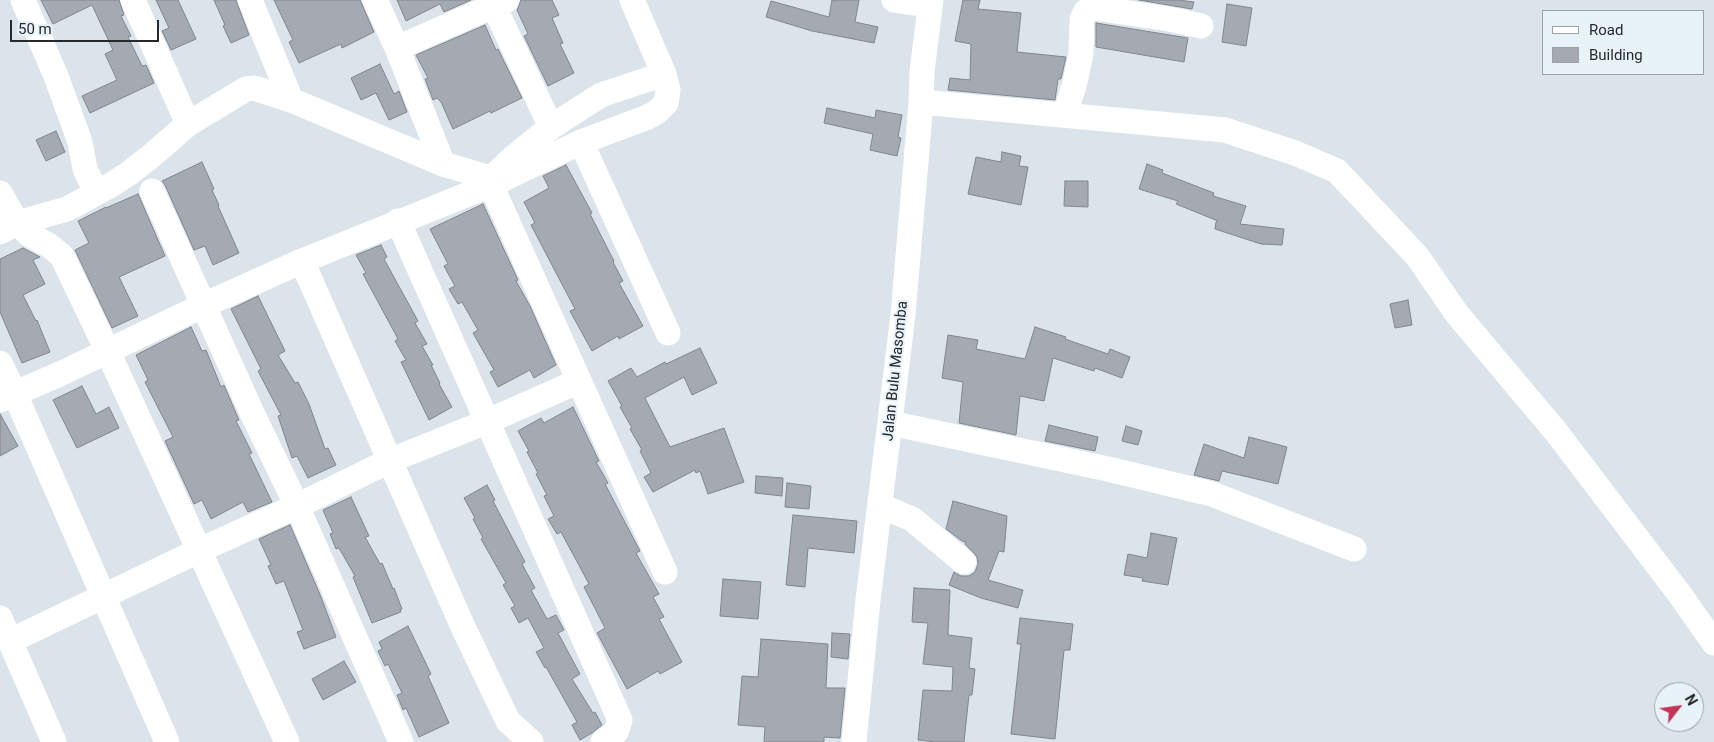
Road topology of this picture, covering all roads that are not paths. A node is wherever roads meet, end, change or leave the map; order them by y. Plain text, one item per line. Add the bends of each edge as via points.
1 (23, 0) edge
2 (133, 0) edge
3 (250, 0) edge
4 (375, 0) edge
5 (632, 0) edge
6 (894, 0) edge
7 (497, 2) edge
8 (931, 3) edge
9 (1201, 26) dead end
10 (396, 48) junction
11 (664, 74) junction
12 (292, 100) junction
13 (921, 102) junction
14 (1067, 115) junction
15 (188, 124) junction
16 (550, 127) junction
17 (580, 142) junction
18 (443, 164) junction
19 (491, 186) junction
20 (152, 191) dead end
21 (96, 192) junction
22 (0, 193) edge
23 (398, 221) junction
24 (8, 227) edge
25 (302, 261) junction
26 (204, 305) junction
27 (668, 333) dead end
28 (108, 352) junction
29 (0, 363) edge
30 (579, 381) junction
31 (8, 397) edge
32 (486, 422) junction
33 (890, 423) junction
34 (389, 461) junction
35 (297, 506) junction
36 (881, 506) junction
37 (1354, 549) dead end
38 (198, 551) junction
39 (964, 562) dead end
40 (665, 572) dead end
41 (103, 596) junction
42 (0, 618) edge
43 (10, 641) junction
44 (1714, 643) edge
45 (54, 742) edge
46 (168, 742) edge
47 (287, 742) edge
48 (401, 742) edge
49 (531, 742) edge
50 (603, 742) edge
51 (854, 742) edge

1 - 21 street via 56,76 80,142 85,169
2 - 15 street
3 - 12 street
4 - 10 street
5 - 11 street
6 - 8 street
7 - 10 street
7 - 16 street
8 - 13 street, Jalan Bulu Masomba
9 - 14 street via 1095,8 1086,11 1082,19 1081,53
10 - 18 street
11 - 16 street via 601,95
11 - 17 street via 668,90 666,103 658,111
12 - 15 street via 254,88 246,89
12 - 18 street
13 - 14 street
13 - 33 street, Jalan Bulu Masomba via 903,315
14 - 44 street via 1225,130 1296,153 1337,171 1417,256 1457,314 1557,434
15 - 21 street via 128,174
16 - 18 street via 496,174 487,177
17 - 19 street
17 - 27 street
19 - 23 street
19 - 30 street
20 - 26 street
21 - 24 street via 67,209
22 - 24 street
23 - 25 street
23 - 32 street
24 - 28 street via 50,246 62,256
25 - 26 street
25 - 34 street
26 - 28 street
26 - 35 street
28 - 31 street
28 - 38 street
29 - 31 street
30 - 32 street
30 - 40 street
31 - 41 street
32 - 34 street
32 - 50 street via 620,720 616,732
33 - 36 street, Jalan Bulu Masomba
33 - 37 street via 1108,468 1212,494
34 - 35 street
34 - 49 street via 508,721
35 - 38 street
35 - 48 street
36 - 39 street via 912,518
36 - 51 street, Jalan Bulu Masomba
38 - 41 street
38 - 47 street
41 - 43 street
41 - 46 street
42 - 43 street
43 - 45 street

